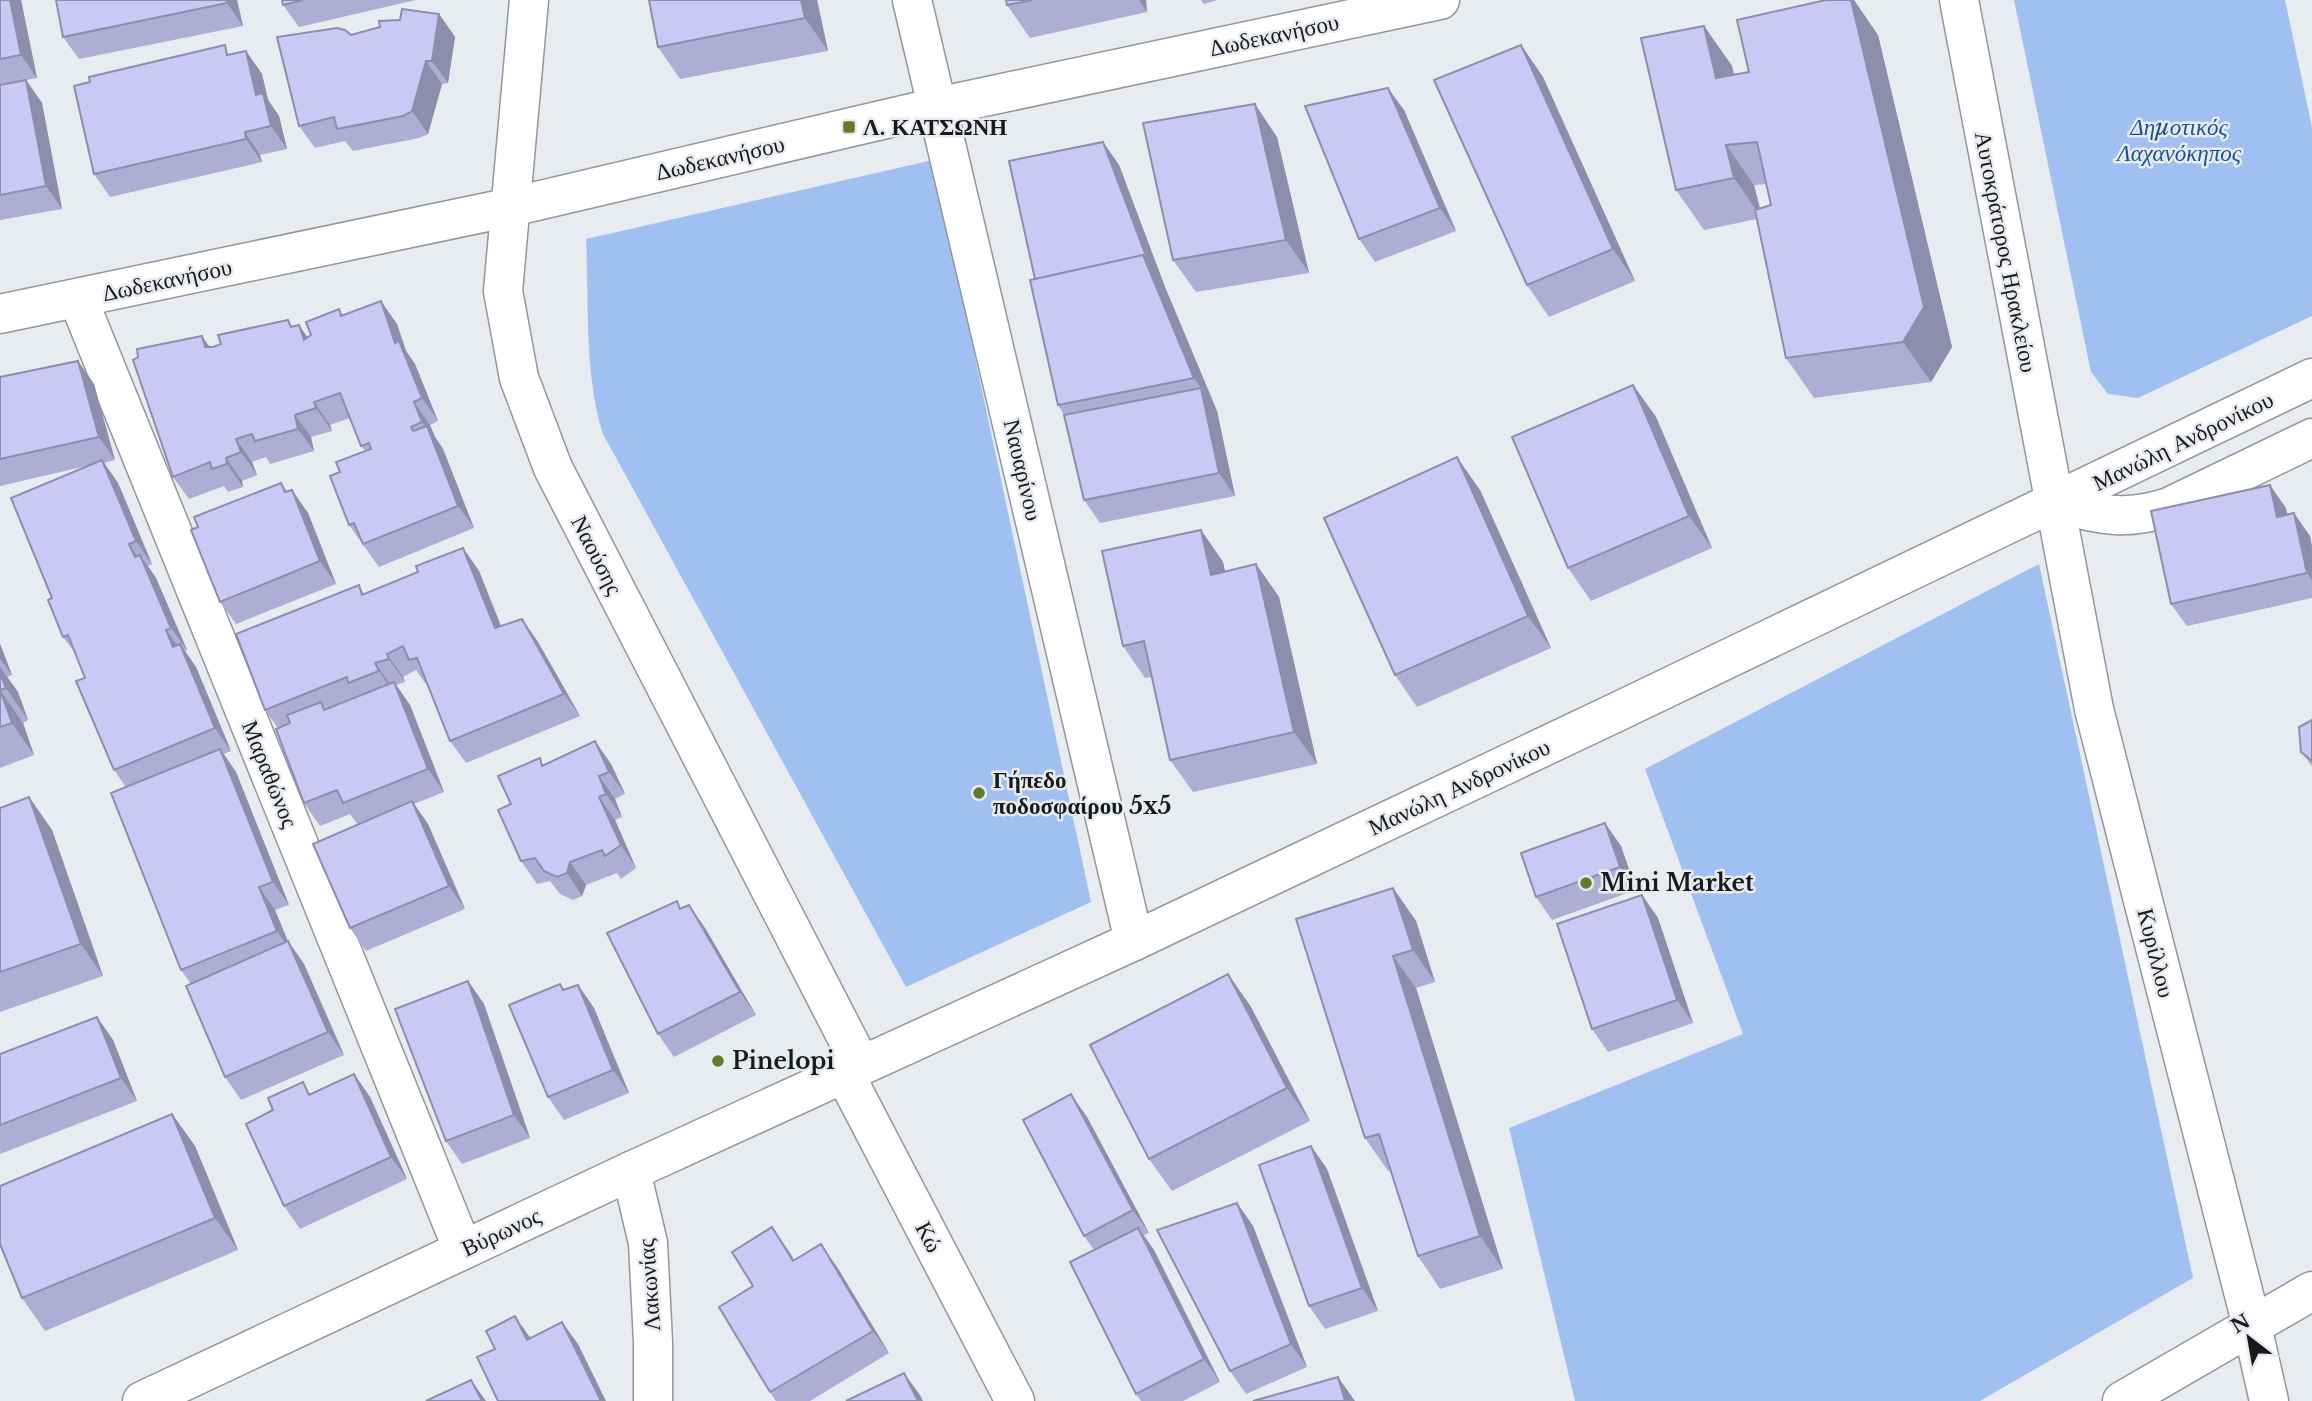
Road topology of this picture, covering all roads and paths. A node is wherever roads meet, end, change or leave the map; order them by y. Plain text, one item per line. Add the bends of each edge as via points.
1 (529, 0) edge
2 (912, 0) edge
3 (1440, 0) edge
4 (1959, 0) edge
5 (937, 107) junction
6 (511, 207) junction
7 (78, 299) junction
8 (0, 314) edge
9 (2312, 378) edge
10 (2312, 438) edge
11 (2054, 503) junction
12 (1134, 941) junction
13 (852, 1069) junction
14 (631, 1171) junction
15 (463, 1250) junction
16 (2312, 1291) edge
17 (2252, 1326) junction
18 (142, 1401) edge
19 (653, 1401) edge
20 (1014, 1401) edge
21 (2122, 1401) edge
22 (2269, 1401) edge

1 - 6 street, Ναούσης
2 - 5 street, Ναυαρίνου
3 - 5 street, Δωδεκανήσου
4 - 11 street, Αυτοκράτορος Ηρακλείου
5 - 6 street, Δωδεκανήσου
5 - 12 street, Ναυαρίνου
6 - 7 street, Δωδεκανήσου
6 - 13 street, Ναούσης via 503,291 519,378 553,468
7 - 8 street, Δωδεκανήσου
7 - 15 street, Μαραθώνος
9 - 11 street, Μανώλη Ανδρονίκου
10 - 11 street, Μανώλη Ανδρονίκου via 2148,514 2107,516
11 - 12 street, Μανώλη Ανδρονίκου
11 - 17 street, Κυρίλλου via 2094,709
12 - 13 street, Μανώλη Ανδρονίκου
13 - 14 street, Βύρωνος
13 - 20 street, Κώ
14 - 15 street, Βύρωνος
14 - 19 street, Λακωνίας via 648,1243
15 - 18 street, Βύρωνος
16 - 17 street
17 - 21 street
17 - 22 street, Κυρίλλου

